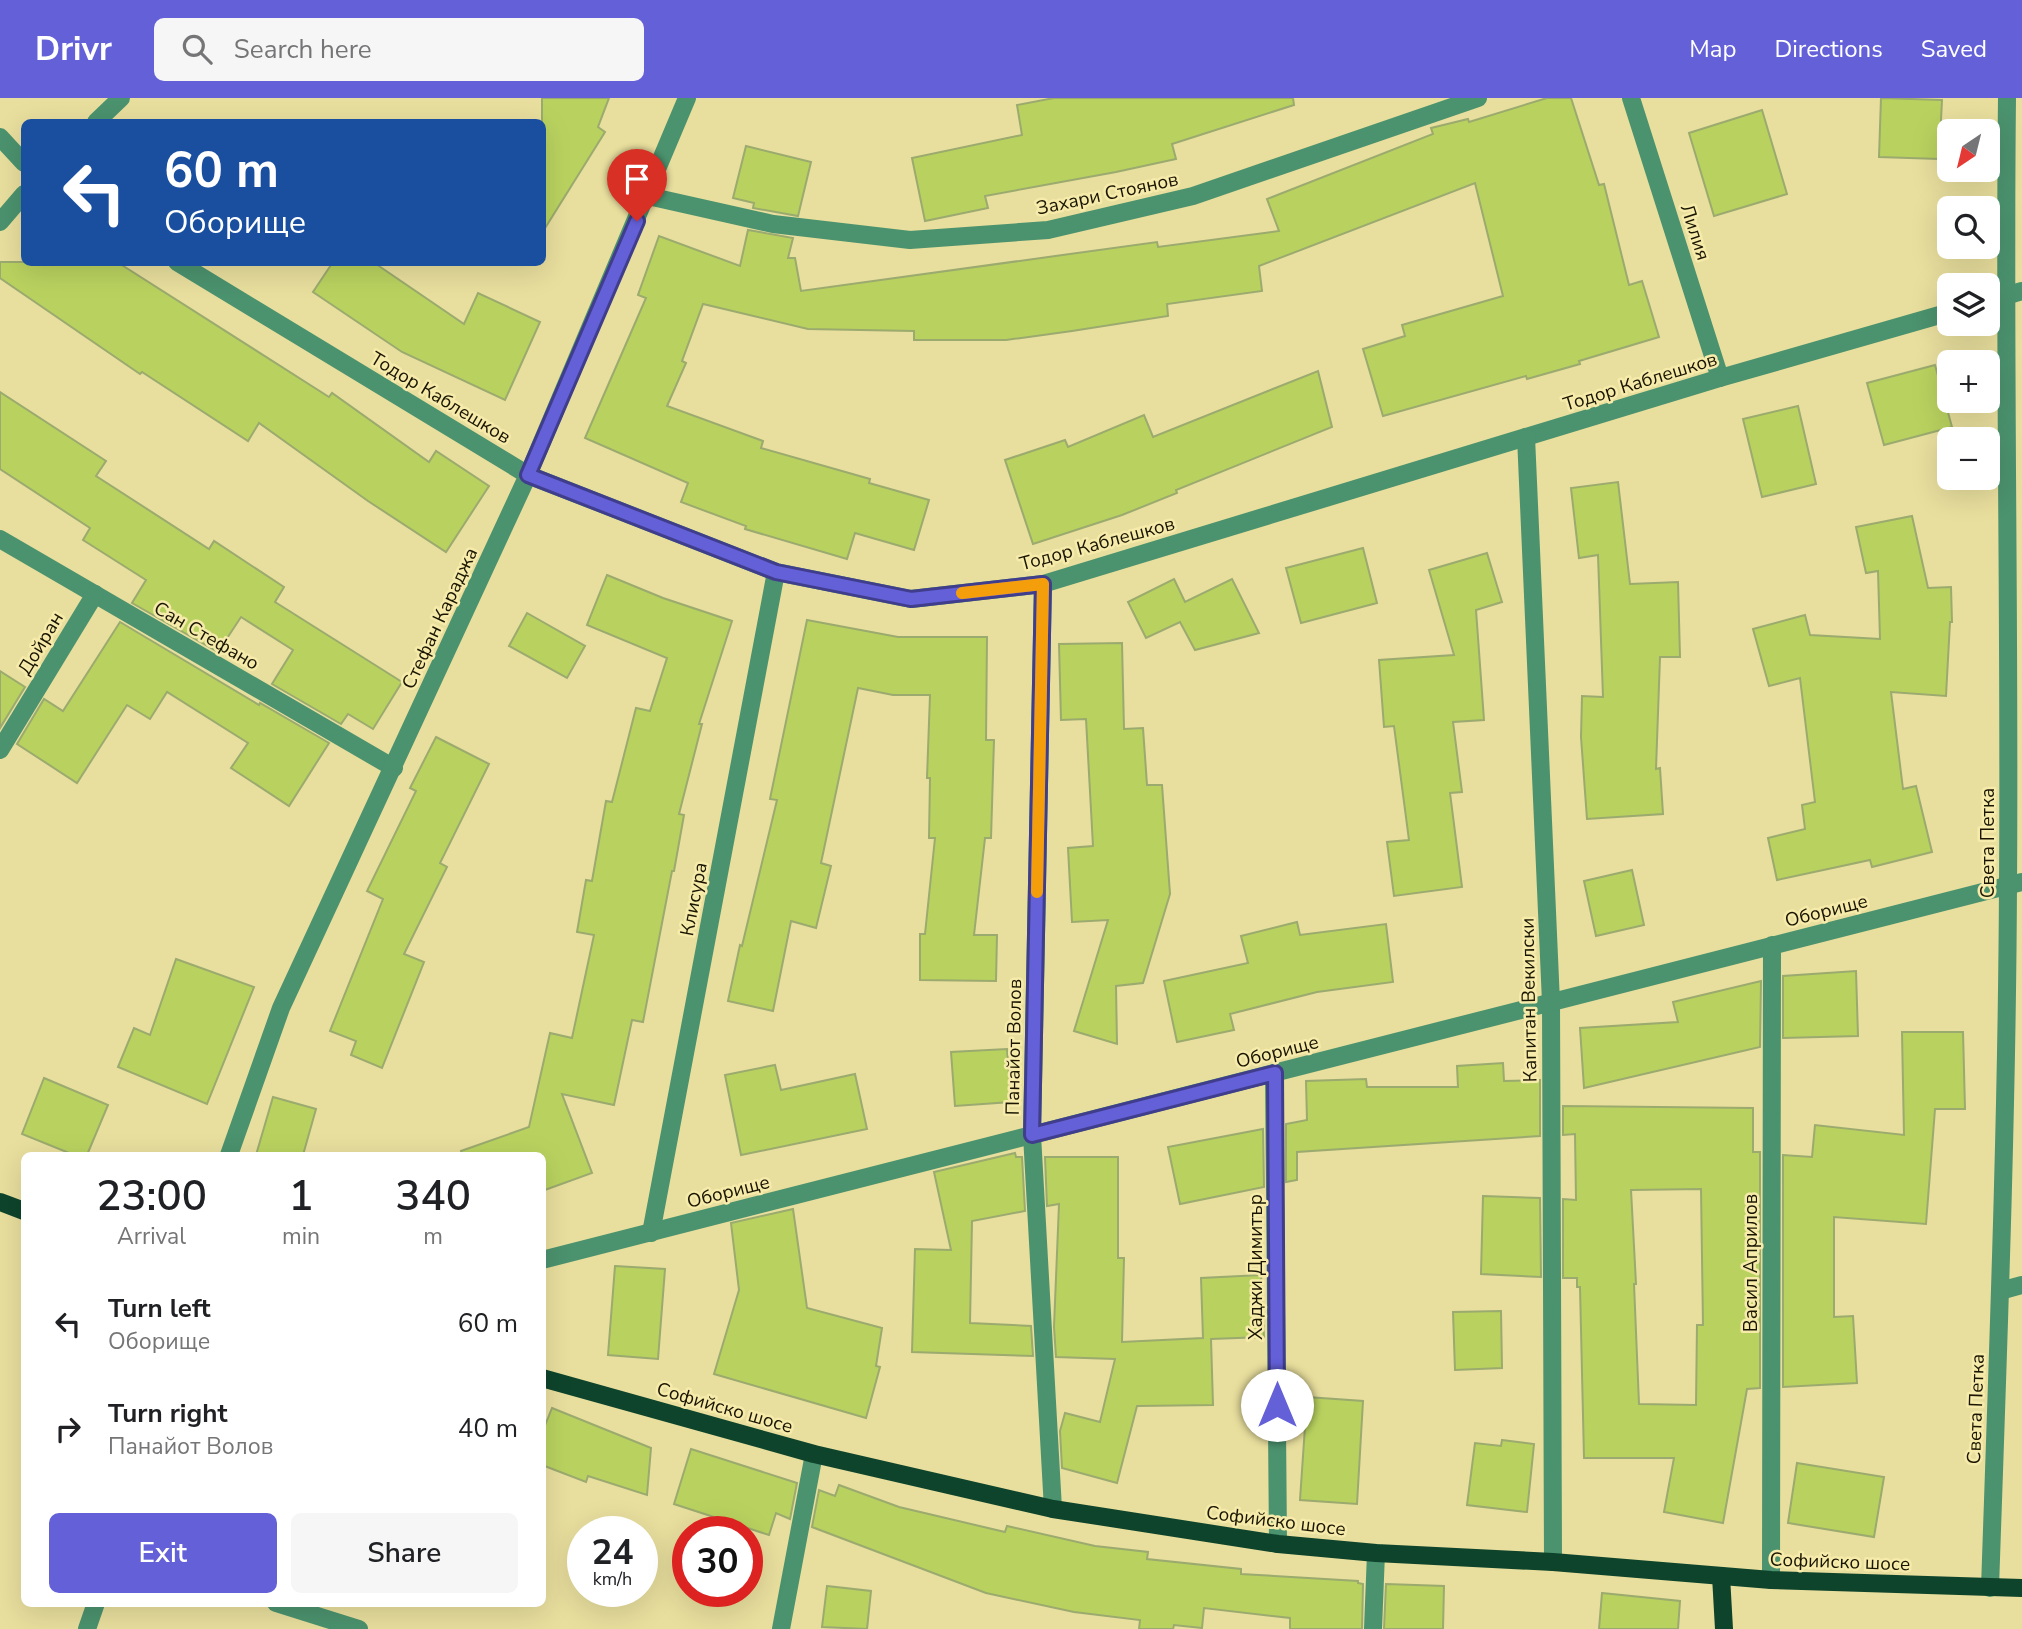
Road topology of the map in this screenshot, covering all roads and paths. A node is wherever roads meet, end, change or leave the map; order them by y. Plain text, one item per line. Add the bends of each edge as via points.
1 (121, 98) edge
2 (687, 98) edge
3 (1478, 98) edge
4 (1631, 98) edge
5 (2007, 98) edge
6 (99, 119) edge
7 (0, 137) edge
8 (21, 160) edge
9 (648, 196) junction
10 (21, 198) edge
11 (0, 222) edge
12 (184, 266) edge
13 (2005, 296) edge
14 (1937, 316) edge
15 (1720, 378) junction
16 (1525, 437) junction
17 (528, 475) junction
18 (0, 539) edge
19 (776, 572) junction
20 (1043, 584) junction
21 (95, 594) junction
22 (0, 750) edge
23 (394, 768) junction
24 (2015, 883) edge
25 (1772, 945) junction
26 (1551, 1002) junction
27 (1275, 1073) junction
28 (1032, 1135) junction
29 (230, 1152) edge
30 (0, 1202) edge
31 (21, 1210) edge
32 (651, 1233) junction
33 (546, 1260) edge
34 (2022, 1285) edge
35 (2000, 1291) junction
36 (546, 1379) edge
37 (814, 1454) junction
38 (1053, 1509) junction
39 (1278, 1544) junction
40 (1376, 1553) junction
41 (1553, 1562) junction
42 (1721, 1576) junction
43 (1771, 1580) junction
44 (1990, 1588) junction
45 (2022, 1588) edge
46 (95, 1607) edge
47 (289, 1607) edge
48 (87, 1629) edge
49 (359, 1629) edge
50 (781, 1629) edge
51 (1373, 1629) edge
52 (1724, 1629) edge

1 - 6 street
2 - 9 street, Стефан Караджа
3 - 9 street, Захари Стоянов via 1193,196 1048,230 910,240 773,224
4 - 15 street, Лилия
5 - 13 street, Света Петка
7 - 8 street
9 - 17 street, Стефан Караджа
10 - 11 street
12 - 17 street, Тодор Каблешков
13 - 24 street, Света Петка
14 - 15 street, Тодор Каблешков
15 - 16 street, Тодор Каблешков
16 - 20 street, Тодор Каблешков
16 - 26 street, Капитан Векилски
17 - 19 street, Тодор Каблешков
17 - 23 street, Стефан Караджа
18 - 21 street, Сан Стефано
19 - 20 street, Тодор Каблешков via 911,599
19 - 32 street, Клисура
20 - 28 street, Панайот Волов
21 - 22 street, Дойран
21 - 23 street, Сан Стефано
23 - 29 street, Стефан Караджа via 281,1008
24 - 25 street, Оборище
24 - 35 street, Света Петка
25 - 26 street, Оборище
25 - 43 street, Васил Априлов
26 - 27 street, Оборище
26 - 41 street, Капитан Векилски
27 - 28 street, Оборище
27 - 39 street, Хаджи Димитър
28 - 32 street, Оборище
28 - 38 street, Панайот Волов
30 - 31 main road
32 - 33 street, Оборище
34 - 35 street
35 - 44 street, Света Петка
36 - 37 main road, Софийско шосе
37 - 38 main road, Софийско шосе
37 - 50 street
38 - 39 main road, Софийско шосе
39 - 40 main road, Софийско шосе
40 - 41 main road, Софийско шосе
40 - 51 street
41 - 42 main road, Софийско шосе
42 - 43 main road, Софийско шосе
42 - 52 main road
43 - 44 main road, Софийско шосе
44 - 45 main road, Софийско шосе
46 - 48 street
47 - 49 street

